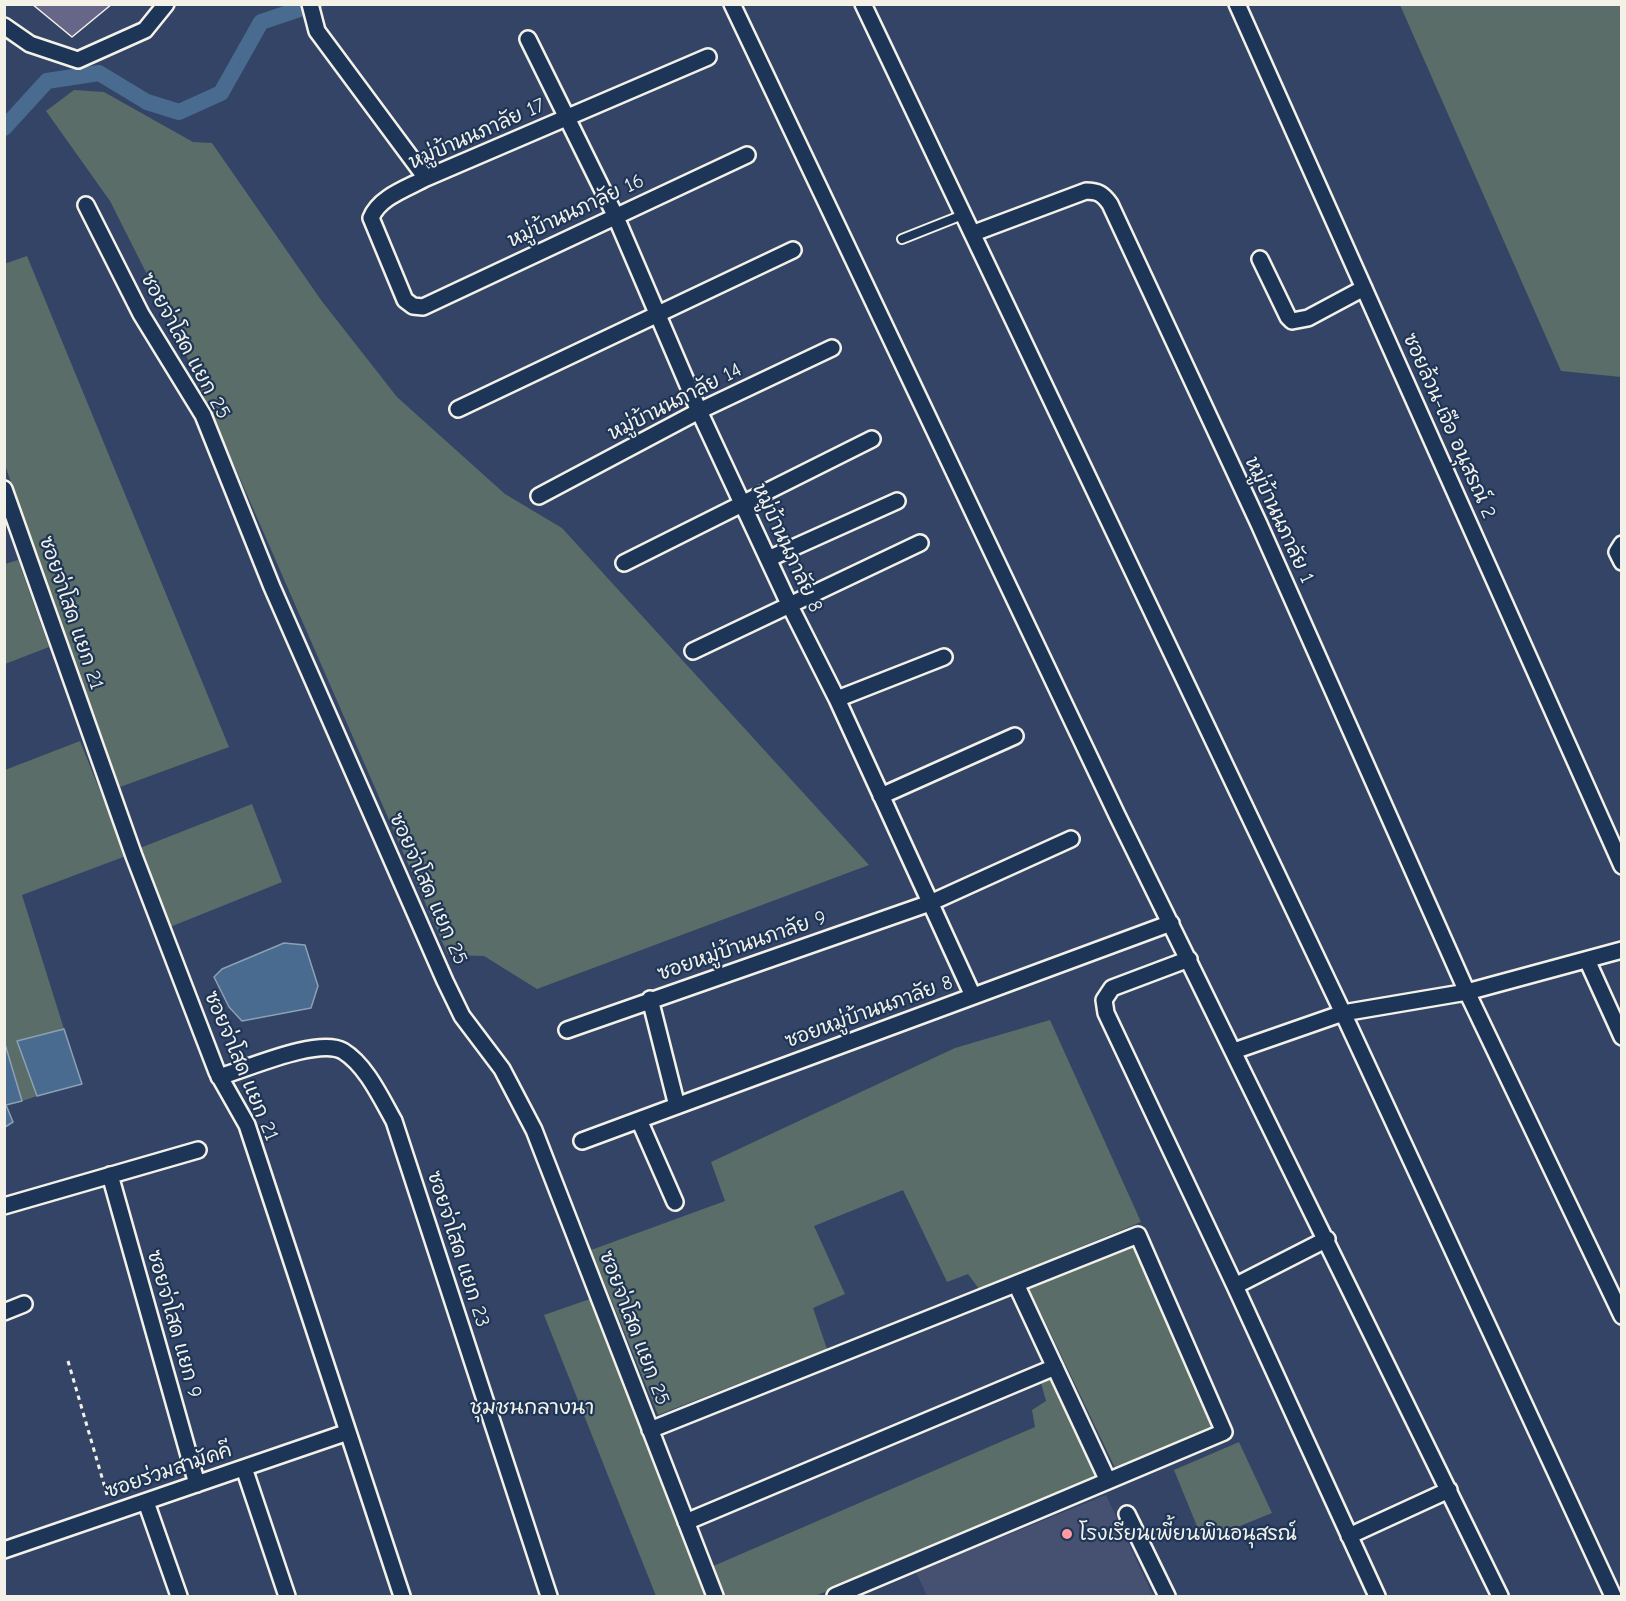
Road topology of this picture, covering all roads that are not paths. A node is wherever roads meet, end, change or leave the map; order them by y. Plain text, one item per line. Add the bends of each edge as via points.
1 (166, 4) edge
2 (310, 4) edge
3 (732, 4) edge
4 (863, 4) edge
5 (1237, 4) edge
6 (4, 26) edge
7 (528, 39) dead end
8 (708, 57) dead end
9 (568, 117) junction
10 (747, 155) dead end
11 (426, 178) junction
12 (86, 205) dead end
13 (965, 214) junction
14 (615, 215) junction
15 (974, 233) junction
16 (902, 238) dead end
17 (793, 250) dead end
18 (1260, 259) dead end
19 (1364, 288) junction
20 (423, 307) joint
21 (657, 312) junction
22 (832, 348) dead end
23 (458, 409) dead end
24 (699, 411) junction
25 (872, 439) dead end
26 (4, 489) edge
27 (539, 496) dead end
28 (897, 501) dead end
29 (743, 504) junction
30 (920, 543) dead end
31 (1622, 544) edge
32 (768, 559) junction
33 (1622, 562) edge
34 (624, 564) dead end
35 (790, 606) junction
36 (693, 651) dead end
37 (944, 657) dead end
38 (837, 699) junction
39 (1015, 736) dead end
40 (881, 796) junction
41 (1071, 839) dead end
42 (1622, 866) edge
43 (930, 903) junction
44 (1171, 923) junction
45 (1622, 950) edge
46 (1189, 958) junction
47 (1587, 960) junction
48 (1467, 992) junction
49 (973, 996) junction
50 (650, 999) junction
51 (1343, 1013) junction
52 (567, 1030) dead end
53 (1622, 1036) edge
54 (1234, 1051) junction
55 (219, 1077) junction
56 (677, 1106) junction
57 (639, 1120) junction
58 (582, 1141) dead end
59 (198, 1150) dead end
60 (110, 1175) junction
61 (675, 1202) dead end
62 (4, 1206) edge
63 (1327, 1239) junction
64 (1016, 1284) junction
65 (1235, 1286) junction
66 (24, 1304) dead end
67 (4, 1312) edge
68 (1622, 1316) edge
69 (1055, 1367) junction
70 (650, 1430) junction
71 (348, 1432) junction
72 (244, 1468) junction
73 (1107, 1481) junction
74 (197, 1484) junction
75 (1449, 1490) junction
76 (146, 1502) junction
77 (1127, 1514) dead end
78 (686, 1522) junction
79 (1349, 1536) junction
80 (4, 1550) edge
81 (179, 1596) edge
82 (287, 1596) edge
83 (402, 1596) edge
84 (549, 1596) edge
85 (715, 1596) edge
86 (835, 1596) edge
87 (1167, 1596) edge
88 (1377, 1596) edge
89 (1500, 1596) edge
90 (1613, 1596) edge

1 - 6 street via 146,30 78,60 30,44
2 - 11 street via 317,31
3 - 44 street
4 - 13 street
5 - 19 street, ซอยล้วน-เจือ อนุสรณ์ 2
7 - 9 street, หมู่บ้านนภาลัย 8
8 - 9 street, หมู่บ้านนภาลัย 17
9 - 11 street, หมู่บ้านนภาลัย 17
9 - 14 street, หมู่บ้านนภาลัย 8
10 - 14 street, หมู่บ้านนภาลัย 16
11 - 20 street, หมู่บ้านนภาลัย 17 via 384,201 371,218 405,300
12 - 70 street, ซอยจ่าโสด แยก 25 via 141,314 203,415 272,586 445,981 462,1016 502,1069 534,1130
13 - 15 street
13 - 16 lane
14 - 20 street, หมู่บ้านนภาลัย 16
14 - 21 street, หมู่บ้านนภาลัย 8
15 - 48 street, หมู่บ้านนภาลัย 1 via 1086,192 1096,191 1110,204 1259,524
15 - 51 street
17 - 21 street
18 - 19 street via 1292,321 1308,318
19 - 42 street, ซอยล้วน-เจือ อนุสรณ์ 2
21 - 23 street
21 - 24 street, หมู่บ้านนภาลัย 8
22 - 24 street, หมู่บ้านนภาลัย 14
24 - 27 street, หมู่บ้านนภาลัย 14
24 - 29 street, หมู่บ้านนภาลัย 8
25 - 29 street
26 - 55 street, ซอยจ่าโสด แยก 21 via 134,856
28 - 32 street
29 - 32 street, หมู่บ้านนภาลัย 8
29 - 34 street
30 - 35 street
31 - 33 street via 1617,552
32 - 35 street, หมู่บ้านนภาลัย 8
35 - 36 street
35 - 38 street, หมู่บ้านนภาลัย 8
37 - 38 street
38 - 40 street, หมู่บ้านนภาลัย 8
39 - 40 street
40 - 43 street, หมู่บ้านนภาลัย 8
41 - 43 street, ซอยหมู่บ้านนภาลัย 9
43 - 49 street, หมู่บ้านนภาลัย 8
43 - 50 street, ซอยหมู่บ้านนภาลัย 9
44 - 46 street
44 - 49 street, ซอยหมู่บ้านนภาลัย 8
45 - 47 street
46 - 54 street
46 - 65 street via 1112,988 1104,1000 1106,1013
47 - 48 street
47 - 53 street
48 - 51 street
48 - 68 street, หมู่บ้านนภาลัย 1
49 - 56 street, ซอยหมู่บ้านนภาลัย 8
50 - 52 street, ซอยหมู่บ้านนภาลัย 9
50 - 56 street
51 - 54 street
51 - 90 street
54 - 63 street
55 - 71 street, ซอยจ่าโสด แยก 21 via 247,1125
55 - 84 street, ซอยจ่าโสด แยก 23 via 318,1046 347,1054 376,1089 394,1121
56 - 57 street, ซอยหมู่บ้านนภาลัย 8
57 - 58 street, ซอยหมู่บ้านนภาลัย 8
57 - 61 street
59 - 60 street
60 - 62 street
60 - 74 street, ซอยจ่าโสด แยก 9
63 - 65 street
63 - 75 street
64 - 69 street
64 - 70 street
64 - 73 street via 1138,1235 1224,1432
65 - 79 street
66 - 67 street
69 - 73 street
69 - 78 street
70 - 78 street, ซอยจ่าโสด แยก 25
71 - 72 street, ซอยร่วมสามัคคี
71 - 83 street, ซอยจ่าโสด แยก 21
72 - 74 street, ซอยร่วมสามัคคี
72 - 82 street
73 - 86 street
74 - 76 street, ซอยร่วมสามัคคี
75 - 79 street
75 - 89 street
76 - 80 street, ซอยร่วมสามัคคี
76 - 81 street
77 - 87 street
78 - 85 street, ซอยจ่าโสด แยก 25
79 - 88 street

